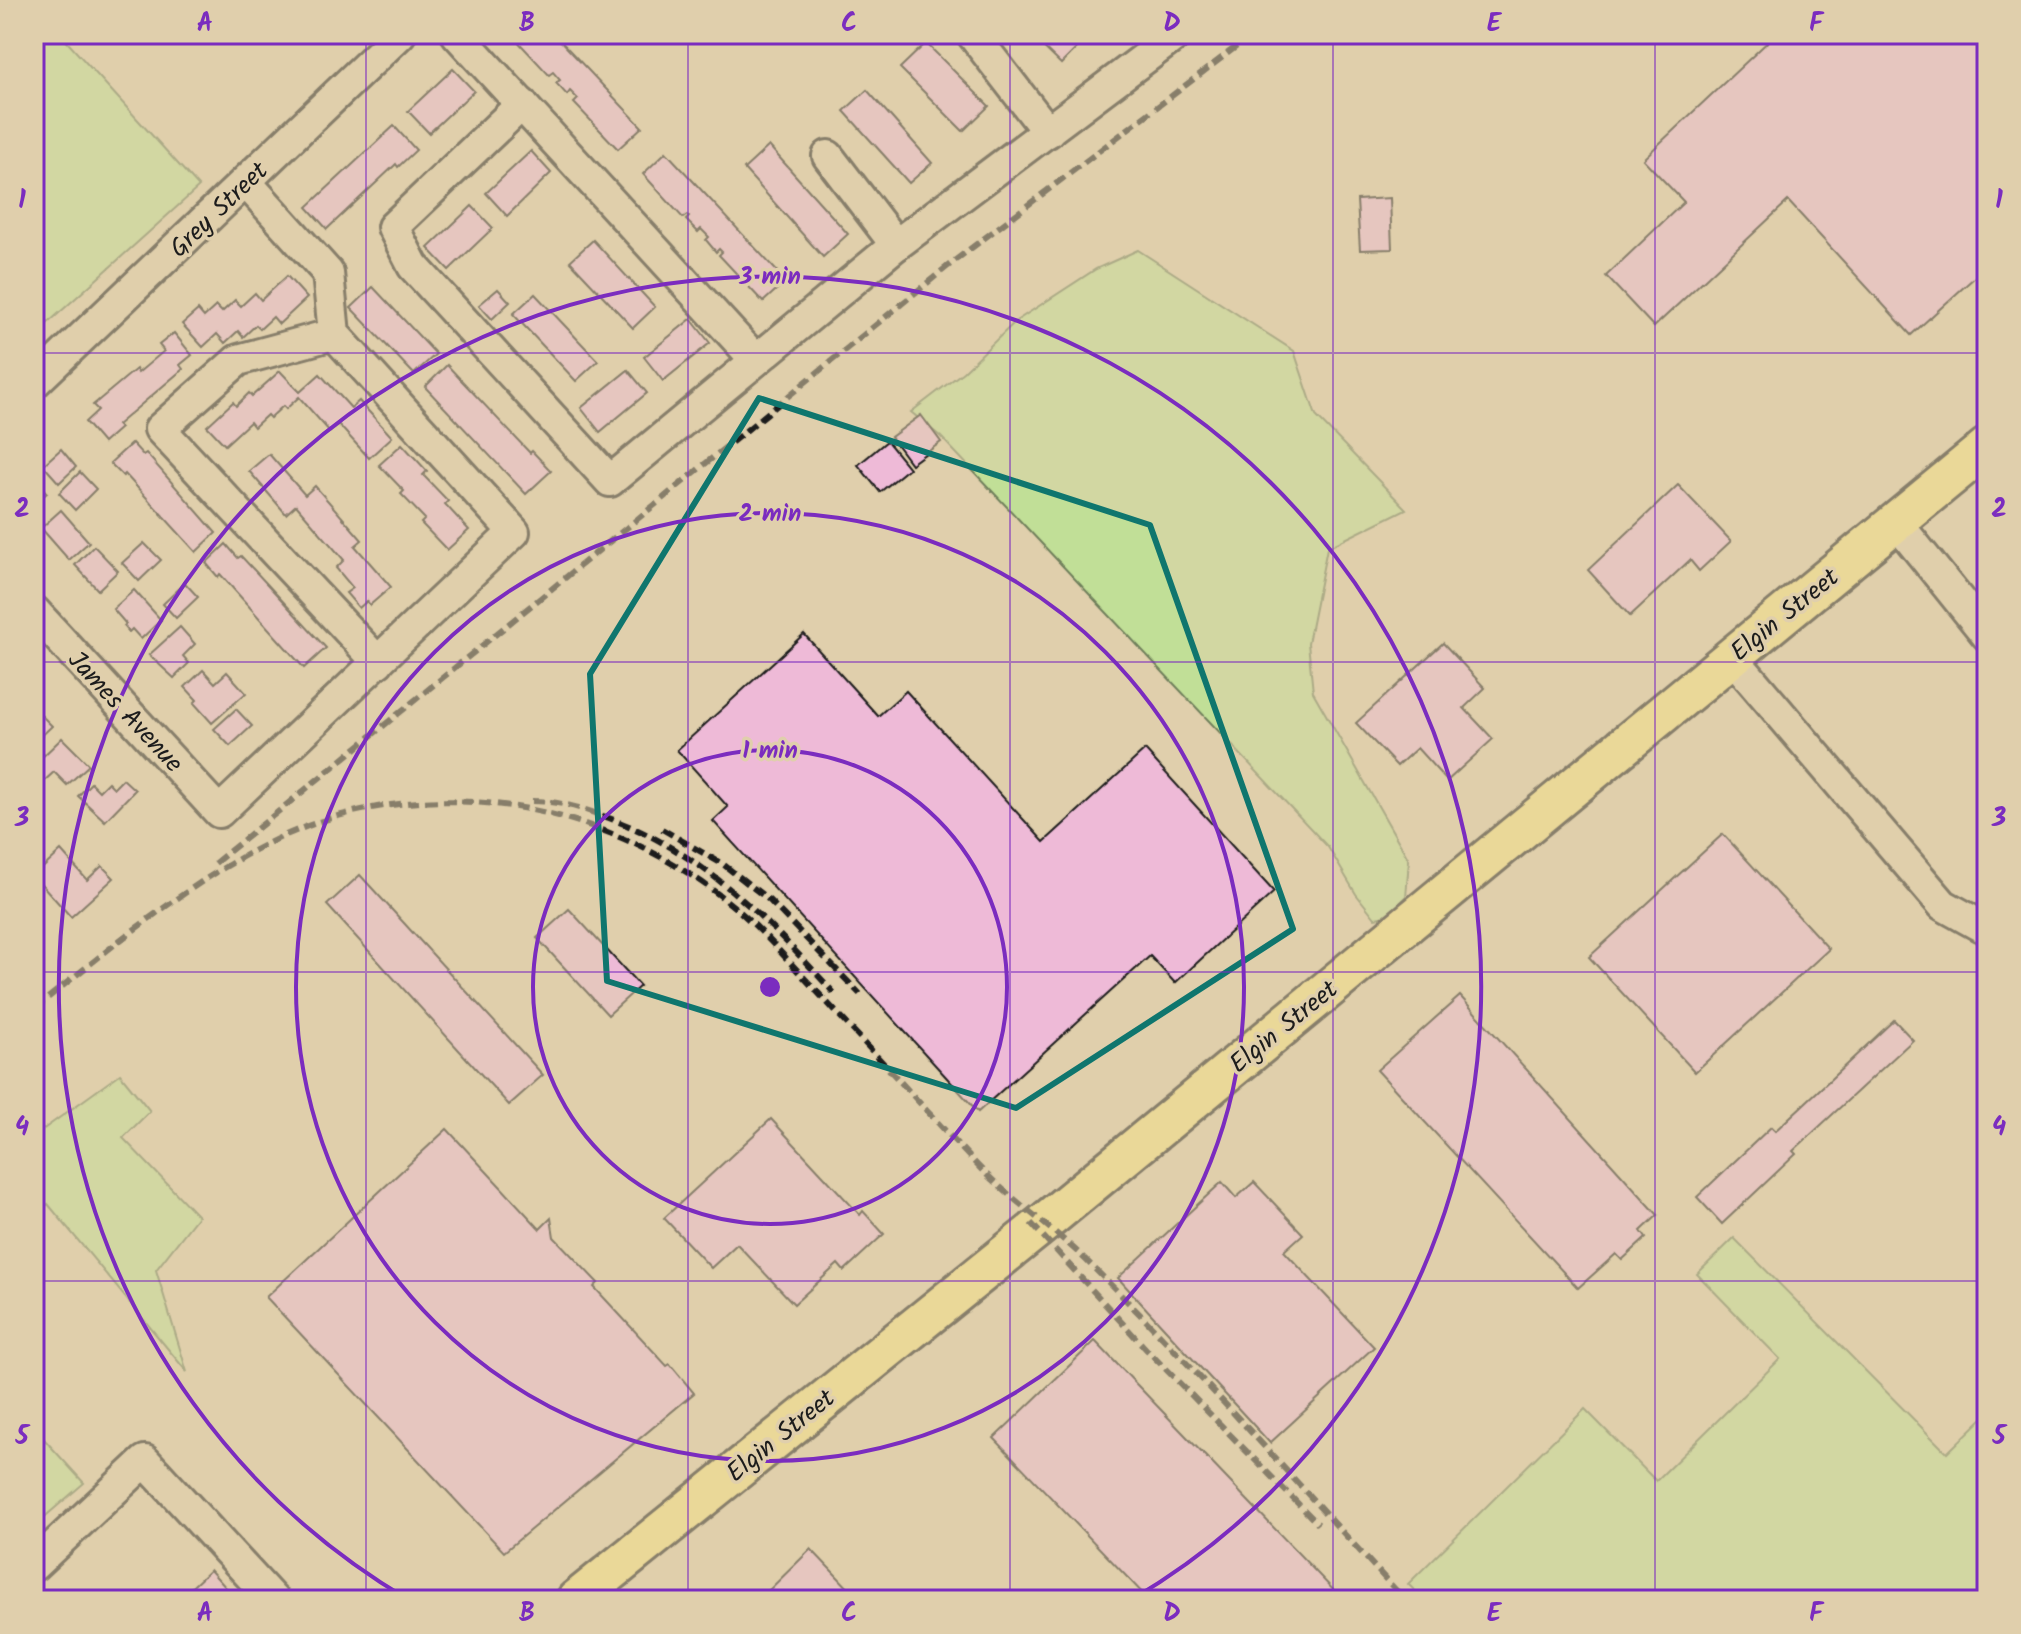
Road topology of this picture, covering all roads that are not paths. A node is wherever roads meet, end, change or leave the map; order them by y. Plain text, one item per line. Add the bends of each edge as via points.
1 (400, 34) edge
2 (457, 34) edge
3 (1177, 34) edge
4 (973, 35) edge
5 (522, 104) junction
6 (1048, 132) junction
7 (828, 156) dead end
8 (246, 182) junction
9 (896, 245) junction
10 (334, 334) junction
11 (756, 360) junction
12 (34, 383) edge
13 (1987, 447) edge
14 (1896, 522) junction
15 (34, 611) edge
16 (1987, 635) edge
17 (1732, 657) junction
18 (378, 662) junction
19 (1987, 926) edge
20 (34, 1565) edge
21 (273, 1600) edge
22 (576, 1600) edge

1 - 8 street, Grey Street
2 - 5 street
3 - 6 street
4 - 6 street
5 - 11 street
5 - 11 street via 393,227 413,266 433,289 610,481
6 - 9 street
7 - 9 street
8 - 10 street via 328,273
8 - 12 street, Grey Street
9 - 11 street
10 - 18 street via 514,532
10 - 18 street via 238,360 160,429
13 - 14 main road, Elgin Street
14 - 16 street
14 - 17 main road, Elgin Street
15 - 18 street, James Avenue via 219,812
17 - 19 street via 1943,905
17 - 22 main road, Elgin Street
20 - 21 street via 145,1461

